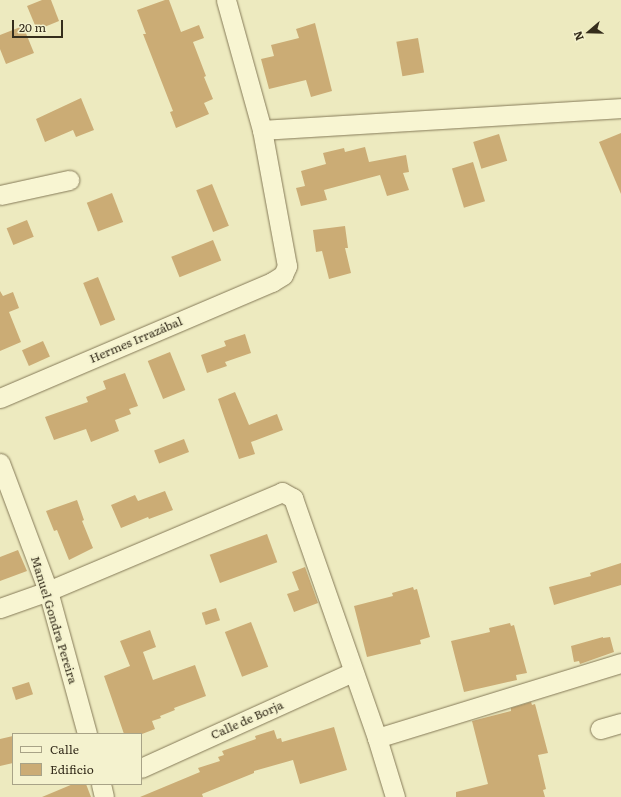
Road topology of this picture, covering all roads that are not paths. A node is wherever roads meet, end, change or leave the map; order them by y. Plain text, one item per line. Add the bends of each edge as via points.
1 (226, 0) edge
2 (621, 108) edge
3 (262, 130) junction
4 (68, 180) dead end
5 (0, 195) edge
6 (0, 398) edge
7 (0, 463) edge
8 (48, 591) junction
9 (0, 608) edge
10 (621, 663) edge
11 (353, 672) junction
12 (621, 723) edge
13 (600, 729) dead end
14 (87, 733) edge
15 (377, 738) junction
16 (142, 768) edge
17 (395, 797) edge

1 - 3 street
2 - 3 street
3 - 6 street, Hermes Irrazábal via 286,266 283,275 272,282
4 - 5 street
7 - 8 street, Manuel Gondra Pereira
8 - 9 street
8 - 11 street via 282,492 293,498
8 - 14 street, Manuel Gondra Pereira
10 - 15 street
11 - 15 street
11 - 16 street, Calle de Borja
12 - 13 street
15 - 17 street

